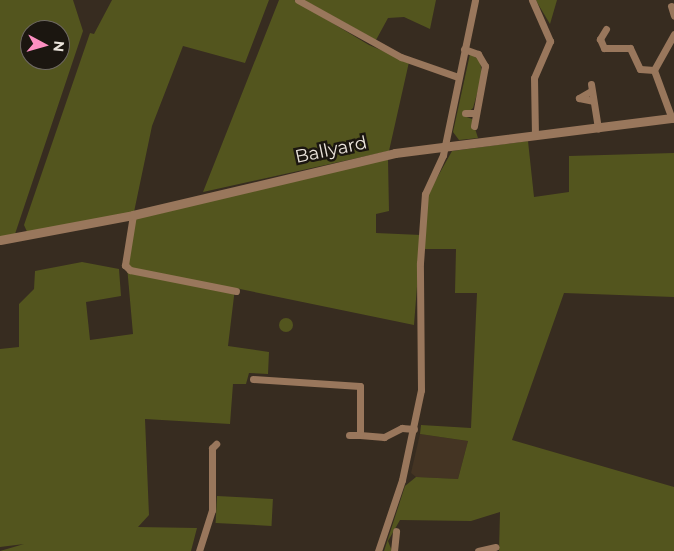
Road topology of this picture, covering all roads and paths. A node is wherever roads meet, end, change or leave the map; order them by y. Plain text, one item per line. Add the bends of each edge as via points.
1 (298, 0) edge
2 (475, 0) edge
3 (532, 0) edge
4 (672, 7) edge
5 (674, 16) edge
6 (606, 29) dead end
7 (674, 34) edge
8 (464, 49) junction
9 (654, 70) junction
10 (458, 77) junction
11 (593, 101) junction
12 (465, 113) dead end
13 (474, 114) junction
14 (673, 118) edge
15 (474, 126) dead end
16 (598, 128) junction
17 (535, 134) junction
18 (445, 145) junction
19 (132, 215) junction
20 (0, 240) edge
21 (236, 291) dead end
22 (253, 379) dead end
23 (414, 429) junction
24 (349, 435) dead end
25 (360, 436) junction
26 (216, 444) dead end
27 (396, 531) dead end
28 (492, 549) edge
29 (200, 551) edge
30 (378, 551) edge
31 (394, 551) edge
32 (478, 551) edge

1 - 10 street via 401,57
2 - 8 street
3 - 17 street via 550,42 534,78
4 - 5 street
6 - 9 street via 600,39 604,48 630,48 640,69
7 - 9 street
8 - 10 street
8 - 13 street via 478,54 485,66
9 - 14 street
10 - 18 street
11 - 11 street via 579,98 591,87
11 - 16 street
12 - 13 street
13 - 15 street
14 - 16 street, Ballyard
16 - 17 street, Ballyard
17 - 18 street, Ballyard
18 - 19 street, Ballyard via 263,182
18 - 23 street via 425,194 423,368
19 - 20 street, Ballyard
19 - 21 street via 125,266 130,270
22 - 25 street via 360,386
23 - 25 street via 384,436
23 - 30 street
24 - 25 street
26 - 29 street via 212,448 212,510
27 - 31 street
28 - 32 street

